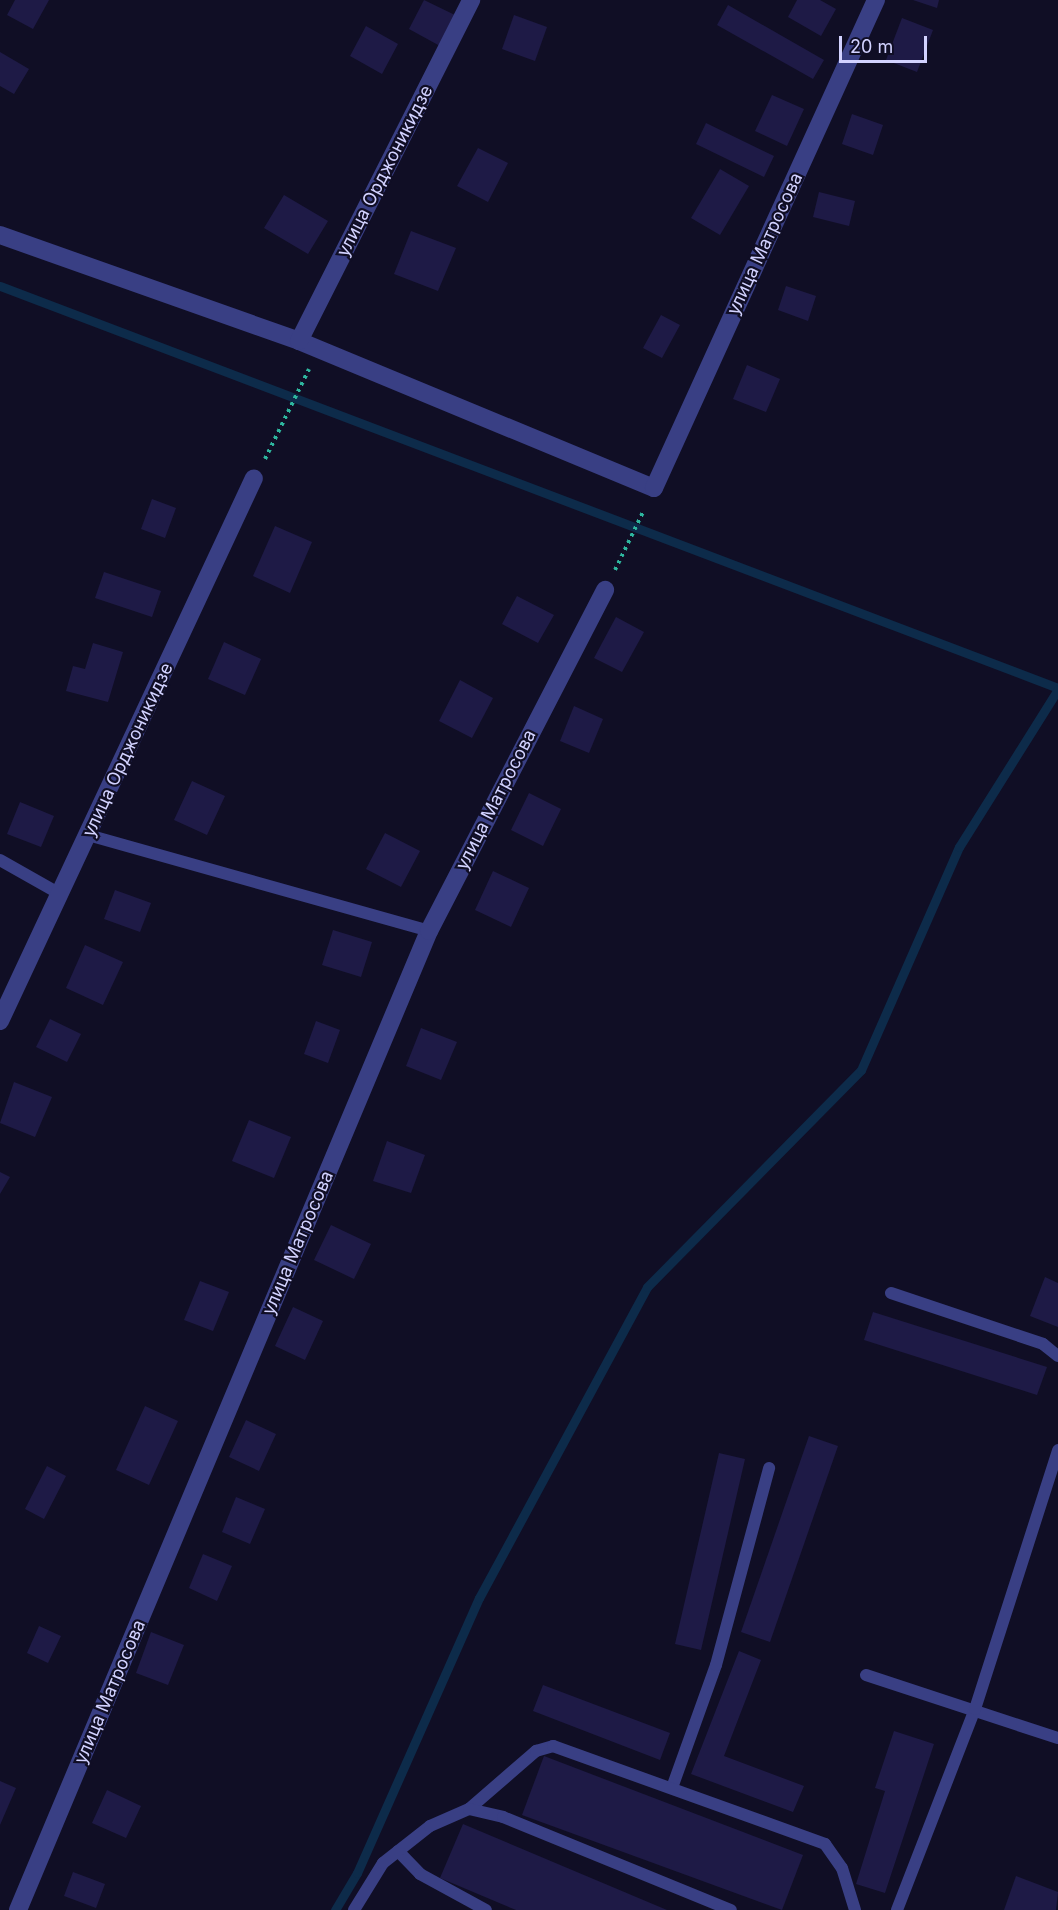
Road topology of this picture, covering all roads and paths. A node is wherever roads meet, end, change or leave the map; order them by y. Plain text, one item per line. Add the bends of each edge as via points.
1 (471, 0) edge
2 (876, 0) edge
3 (0, 236) edge
4 (298, 341) junction
5 (305, 377) dead end
6 (279, 438) dead end
7 (254, 478) dead end
8 (641, 516) dead end
9 (628, 546) dead end
10 (605, 590) dead end
11 (88, 835) junction
12 (0, 860) edge
13 (60, 894) junction
14 (429, 931) junction
15 (0, 1021) edge
16 (891, 1293) dead end
17 (1058, 1356) edge
18 (1058, 1450) edge
19 (769, 1467) dead end
20 (866, 1675) dead end
21 (975, 1709) junction
22 (1058, 1738) edge
23 (673, 1785) junction
24 (469, 1809) junction
25 (398, 1851) junction
26 (18, 1910) edge
27 (354, 1910) edge
28 (486, 1910) edge
29 (731, 1910) edge
30 (855, 1910) edge
31 (897, 1910) edge

1 - 4 street, улица Орджоникидзе
2 - 4 street, улица Матросова via 654,488
3 - 4 street
5 - 6 path
7 - 11 street, улица Орджоникидзе
8 - 9 path
10 - 14 street, улица Матросова
11 - 13 street, улица Орджоникидзе
11 - 14 lane
12 - 13 lane
13 - 15 street, улица Орджоникидзе
14 - 26 street, улица Матросова
16 - 17 lane via 1043,1344
18 - 21 lane
19 - 23 lane via 716,1665
20 - 21 lane
21 - 22 lane
21 - 31 lane
23 - 24 lane via 553,1746 536,1751
23 - 30 lane via 825,1844 842,1868
24 - 25 lane via 430,1826
24 - 29 lane via 503,1817
25 - 27 lane via 383,1863
25 - 28 lane via 420,1874

